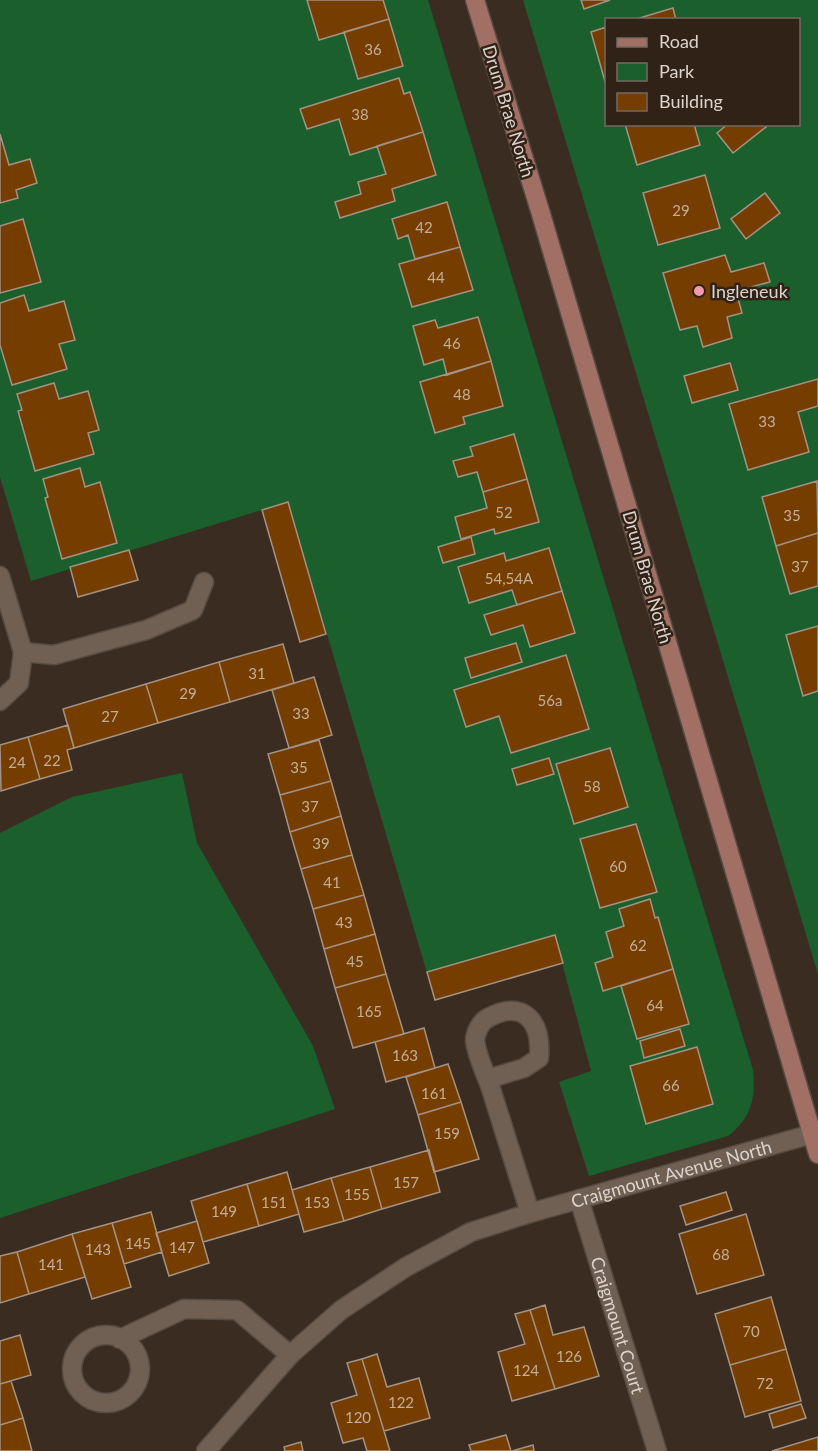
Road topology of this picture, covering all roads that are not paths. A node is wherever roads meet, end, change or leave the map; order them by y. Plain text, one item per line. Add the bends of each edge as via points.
1 (475, 0) edge
2 (0, 576) edge
3 (204, 582) dead end
4 (22, 651) junction
5 (0, 701) edge
6 (488, 1079) dead end
7 (812, 1134) junction
8 (818, 1154) edge
9 (579, 1199) junction
10 (530, 1213) junction
11 (120, 1339) dead end
12 (290, 1355) junction
13 (206, 1451) edge
14 (657, 1451) edge

1 - 7 main road, Drum Brae North
2 - 4 street
3 - 4 street via 194,610 146,630 54,655
4 - 5 street via 19,683
6 - 10 street
7 - 8 main road, Drum Brae North
7 - 9 street, Craigmount Avenue North
9 - 10 street, Craigmount Avenue North
9 - 14 street, Craigmount Court
10 - 12 street, Craigmount Avenue North via 471,1232 406,1267 341,1310
11 - 12 street via 184,1309 237,1310
12 - 13 street, Craigmount Avenue North

